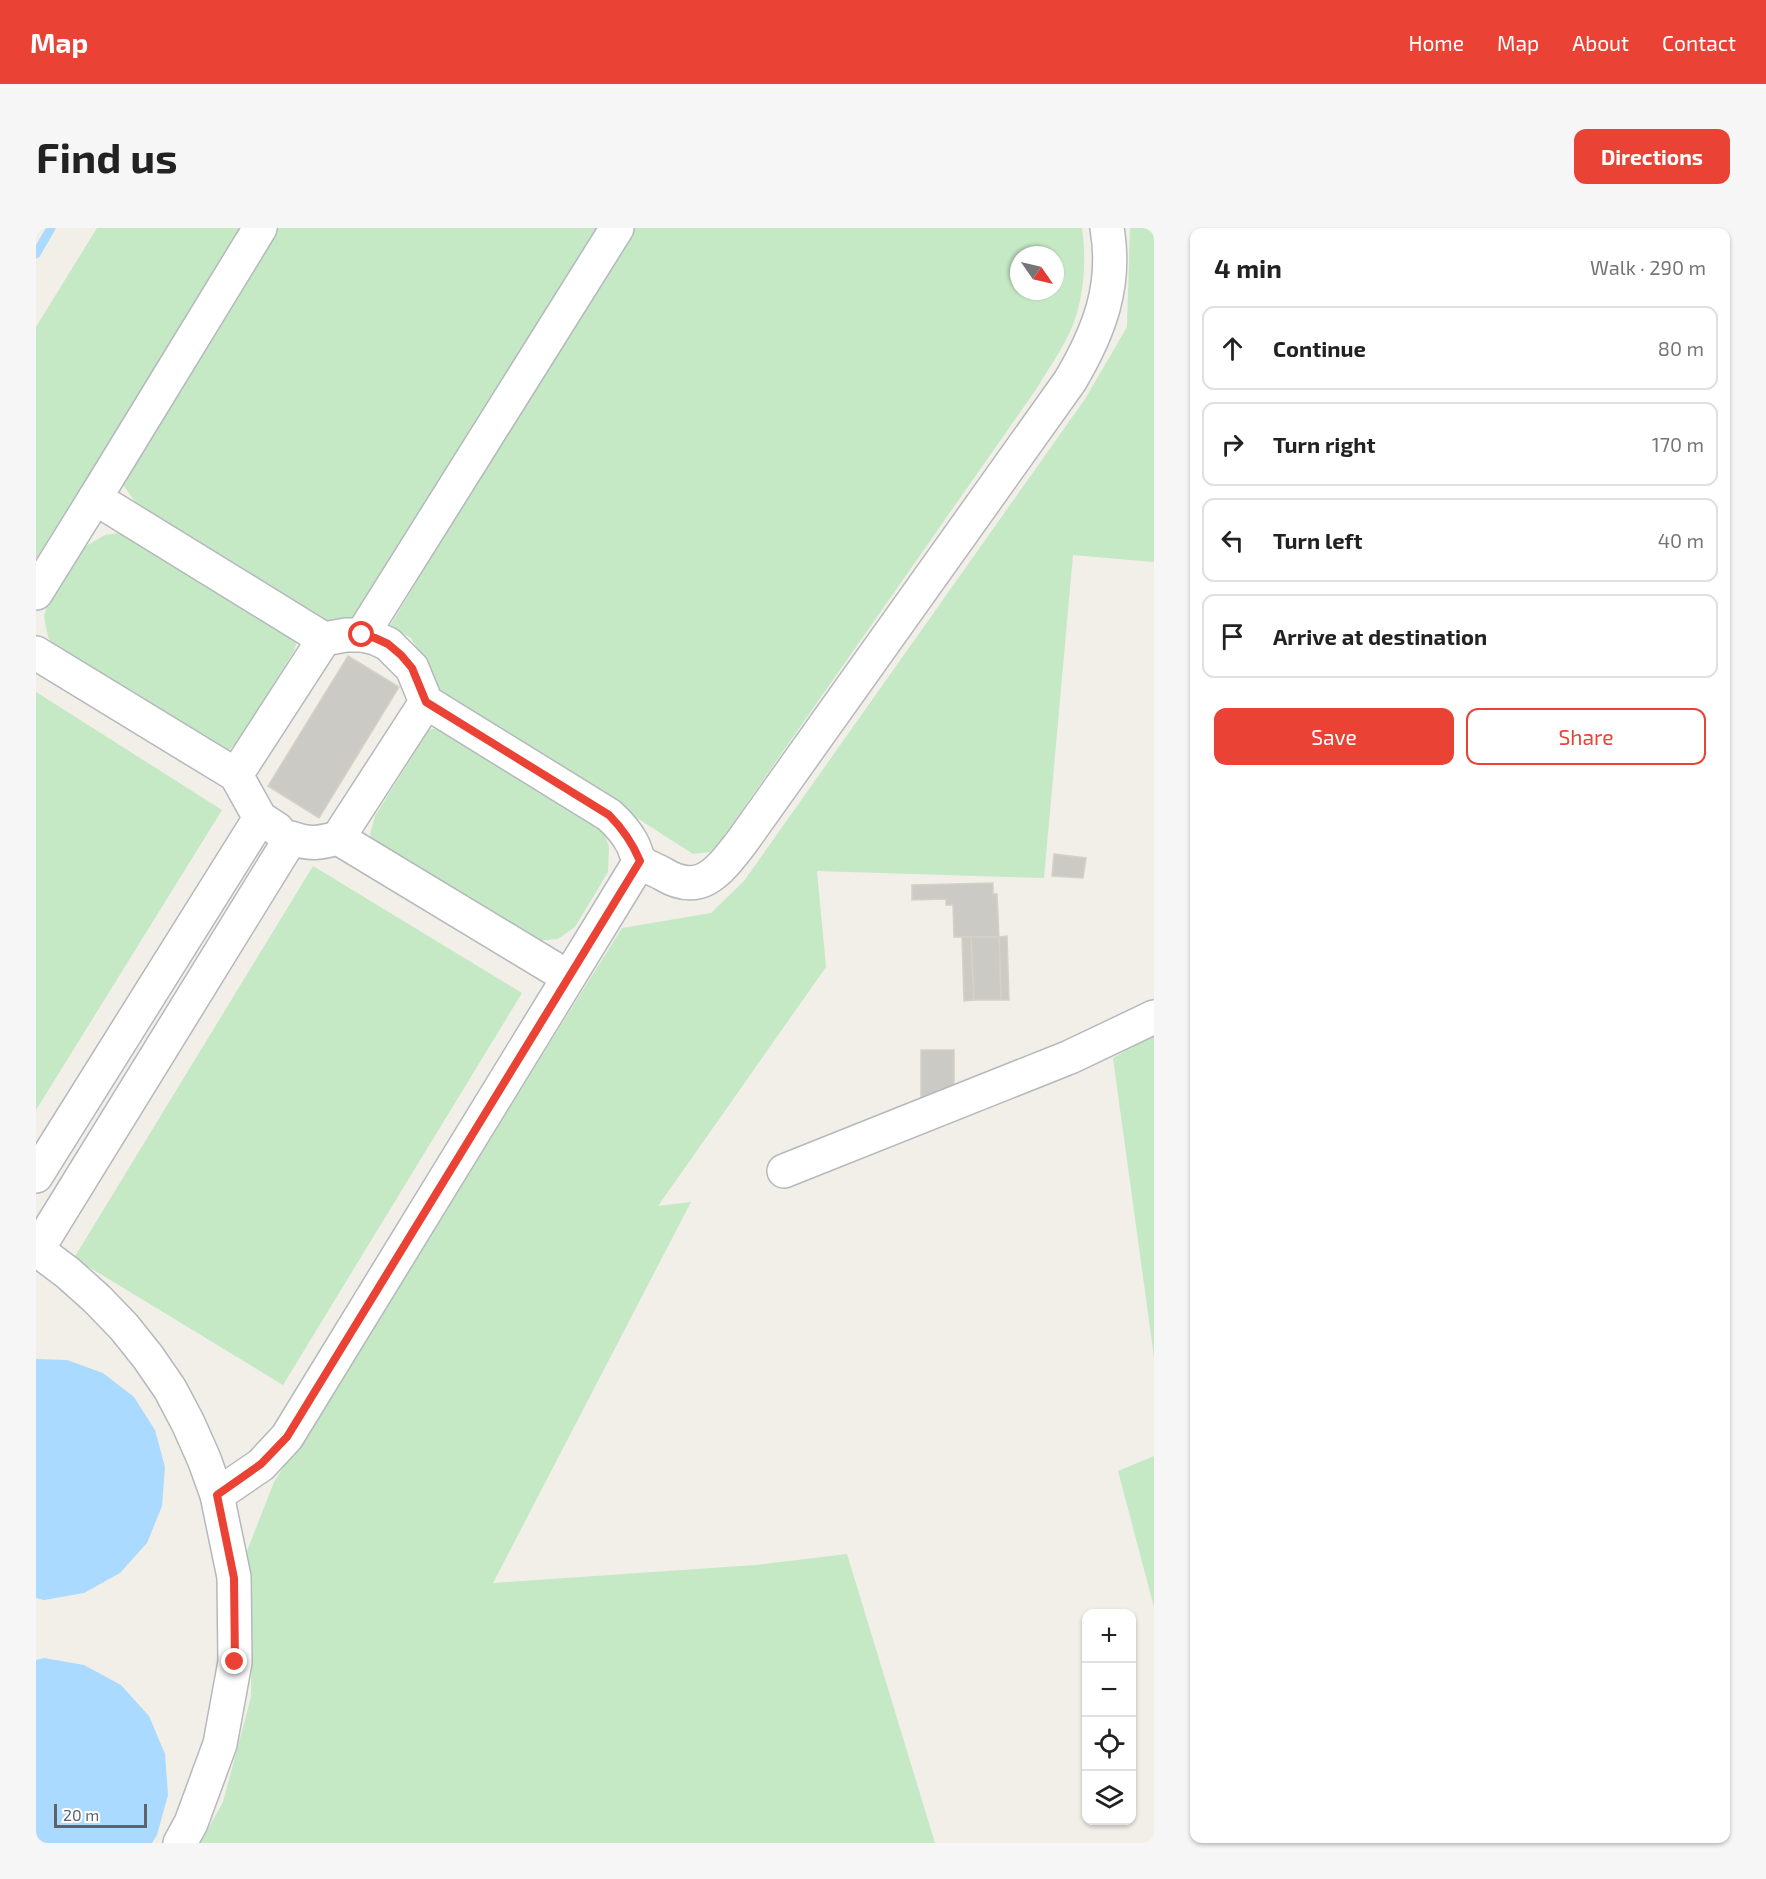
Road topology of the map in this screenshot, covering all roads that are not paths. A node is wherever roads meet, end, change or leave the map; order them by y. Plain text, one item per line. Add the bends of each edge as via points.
1 (260, 228) edge
2 (617, 228) edge
3 (1107, 228) edge
4 (95, 498) junction
5 (36, 593) edge
6 (362, 635) junction
7 (324, 639) junction
8 (36, 652) edge
9 (426, 702) junction
10 (236, 775) junction
11 (260, 818) junction
12 (291, 838) junction
13 (338, 838) junction
14 (640, 861) junction
15 (568, 977) junction
16 (1154, 1017) edge
17 (784, 1171) dead end
18 (36, 1176) edge
19 (36, 1250) edge
20 (217, 1495) junction
21 (180, 1843) edge

1 - 4 street
2 - 6 street
3 - 14 street via 1108,290 1104,311 1085,355 741,843 714,873 688,884 675,882
4 - 5 street
4 - 7 street
6 - 7 street
6 - 9 street via 388,644 401,655 412,668
7 - 10 street
8 - 10 street
9 - 13 street
9 - 14 street via 609,815 632,842
10 - 11 street
11 - 12 street
11 - 18 street
12 - 13 street via 316,844
12 - 19 street
13 - 15 street
14 - 15 street
15 - 20 street via 287,1437 261,1464
16 - 17 street via 1071,1057
19 - 20 street via 97,1299 148,1357 188,1423
20 - 21 street via 234,1578 235,1662 220,1744

